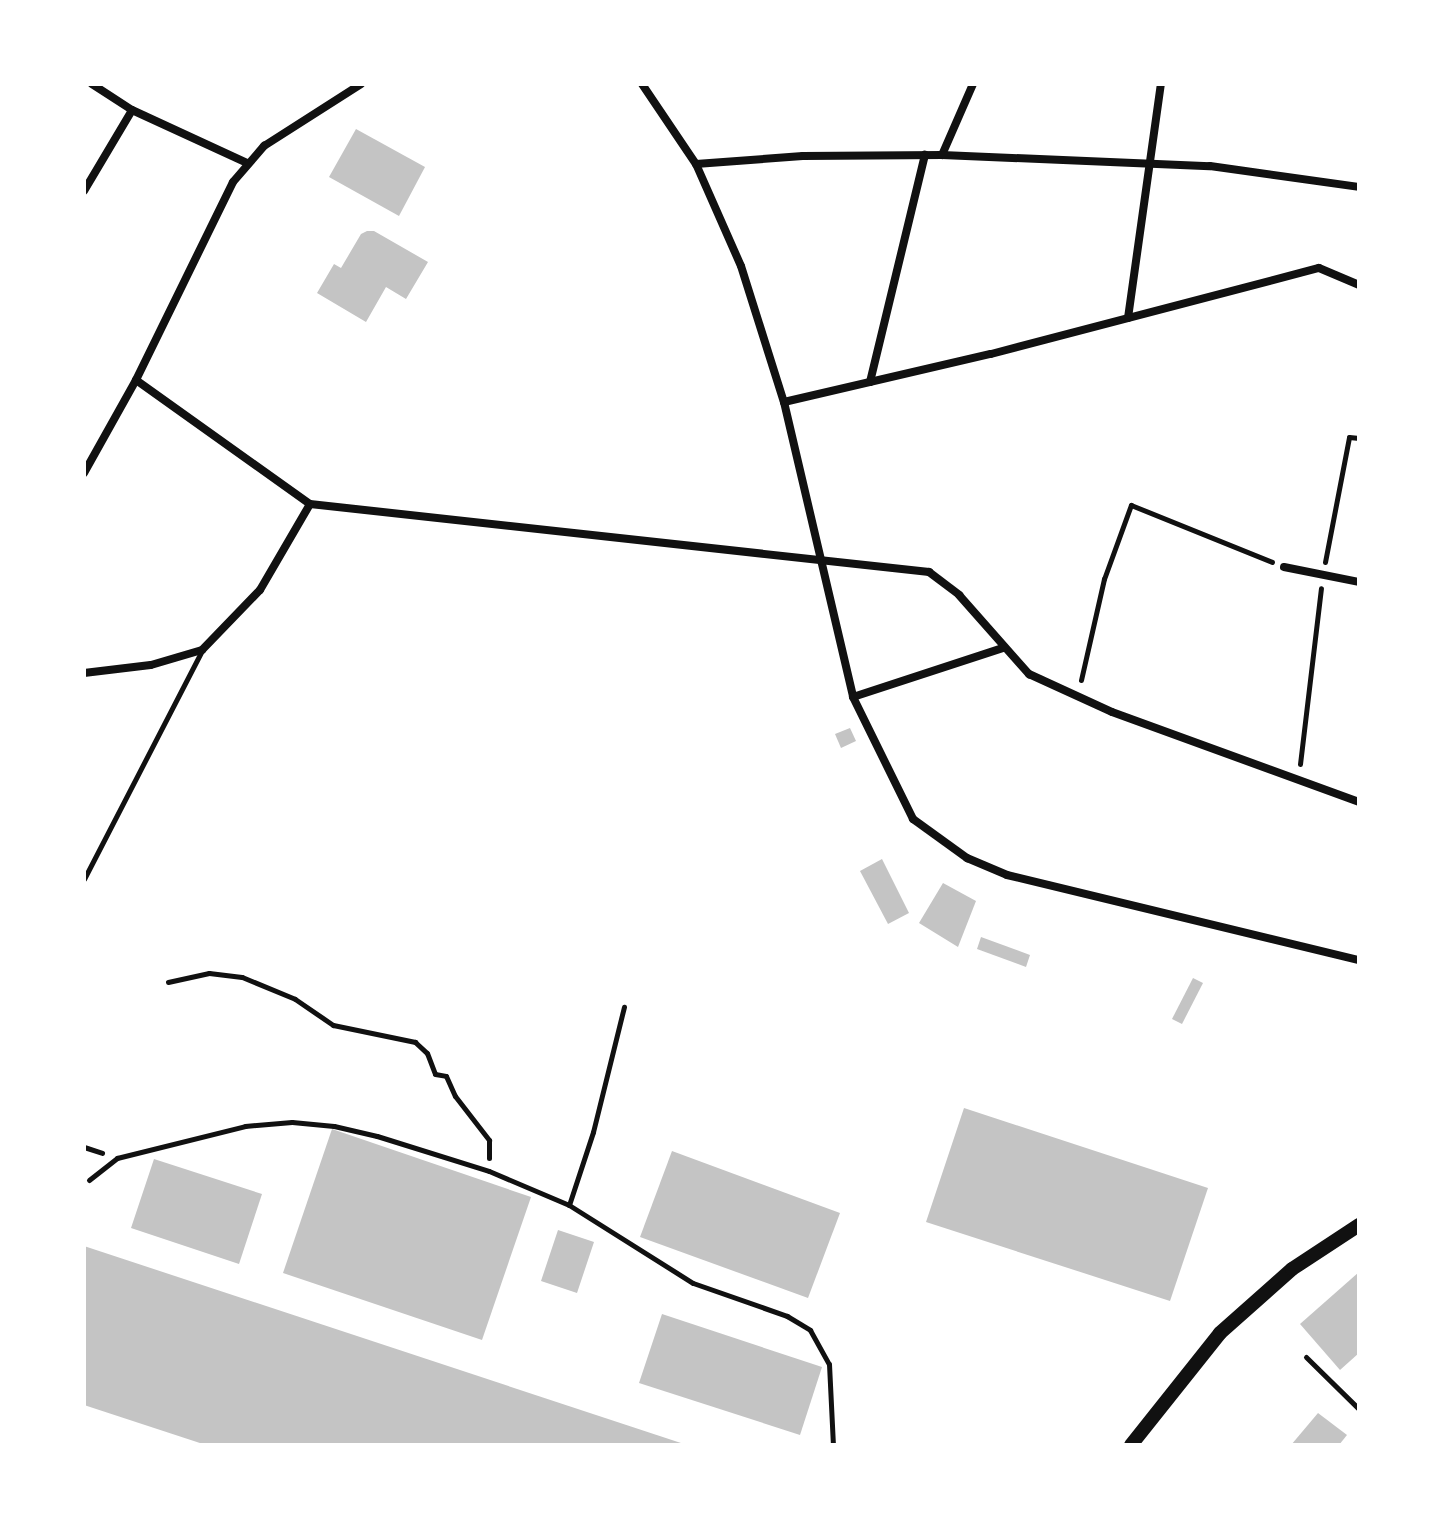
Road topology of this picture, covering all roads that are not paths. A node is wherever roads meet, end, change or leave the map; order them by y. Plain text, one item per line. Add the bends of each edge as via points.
1 (92, 84) edge
2 (361, 84) edge
3 (642, 84) edge
4 (973, 84) edge
5 (1161, 84) edge
6 (132, 110) junction
7 (925, 155) junction
8 (942, 155) junction
9 (247, 163) junction
10 (696, 164) junction
11 (1150, 164) junction
12 (1359, 187) edge
13 (84, 191) edge
14 (1359, 285) edge
15 (1128, 318) junction
16 (136, 380) junction
17 (870, 382) junction
18 (784, 402) junction
19 (84, 473) edge
20 (310, 504) junction
21 (821, 560) junction
22 (1284, 567) road end
23 (1359, 582) edge
24 (1003, 648) junction
25 (202, 650) junction
26 (84, 673) edge
27 (853, 697) junction
28 (1359, 802) edge
29 (84, 879) edge
30 (1359, 960) edge
31 (624, 1007) dead end
32 (89, 1180) dead end
33 (569, 1205) junction
34 (1359, 1225) edge
35 (1306, 1357) dead end
36 (1359, 1409) edge
37 (833, 1445) edge
38 (1131, 1445) edge

1 - 6 street
2 - 9 street via 281,134
3 - 10 street
4 - 8 street
5 - 11 street
6 - 9 street
6 - 13 street
7 - 8 street
7 - 10 street
7 - 17 street
8 - 11 street
9 - 16 street
10 - 18 street via 741,266
11 - 12 street via 1210,166
11 - 15 street
14 - 15 street via 1319,268
15 - 17 street
16 - 19 street
16 - 20 street
17 - 18 street
18 - 21 street
20 - 21 street
20 - 25 street via 260,590
21 - 24 street via 929,572 959,595
21 - 27 street
22 - 23 street
24 - 27 street
24 - 28 street via 1029,674 1077,697
25 - 26 street via 151,665
25 - 29 lane
27 - 30 street via 913,819 967,858 1007,875
31 - 33 lane
32 - 33 lane via 117,1158 245,1126 292,1122 377,1136 489,1171
33 - 37 lane via 693,1283 787,1316 810,1330 829,1364
34 - 38 street via 1292,1269 1220,1333
35 - 36 lane

